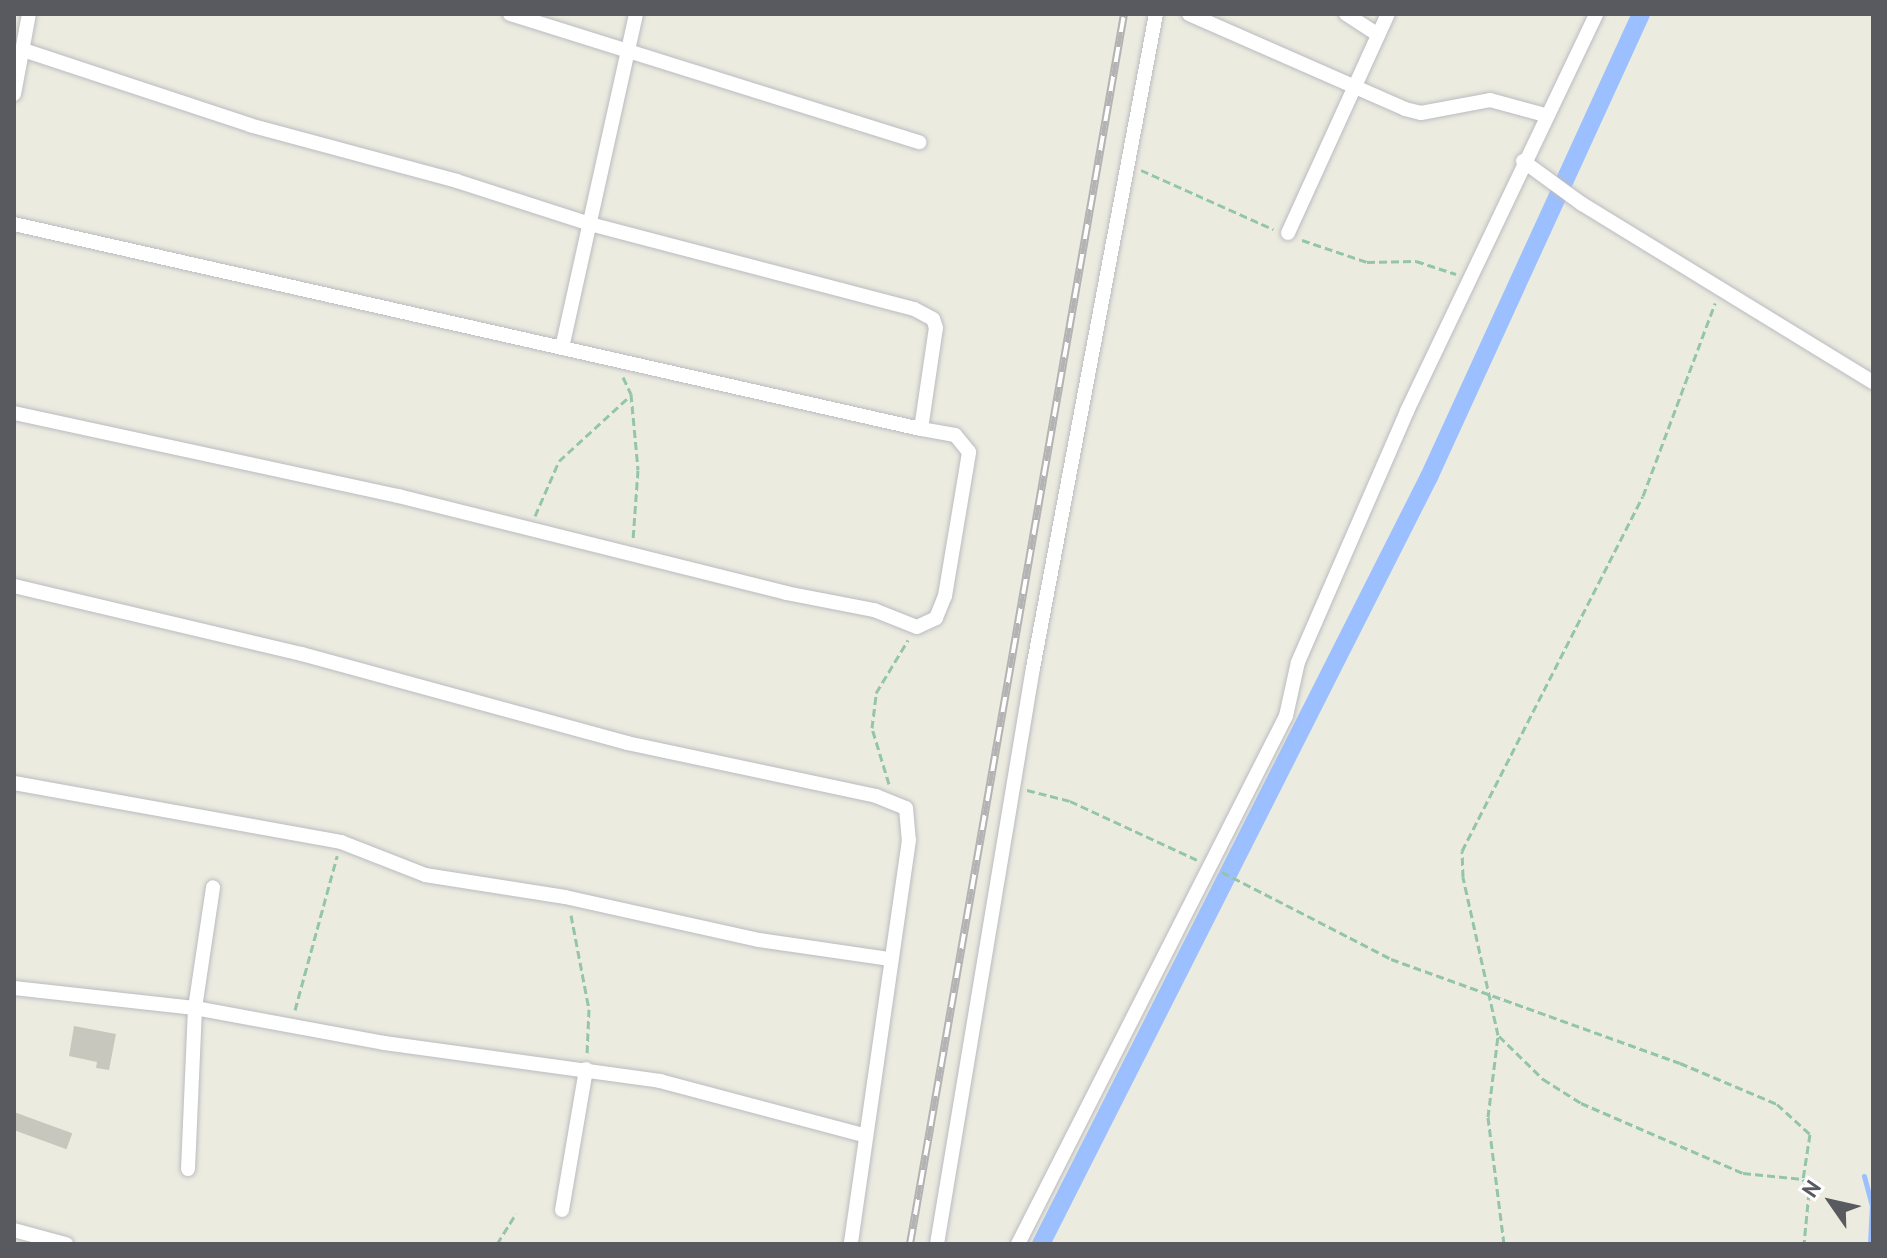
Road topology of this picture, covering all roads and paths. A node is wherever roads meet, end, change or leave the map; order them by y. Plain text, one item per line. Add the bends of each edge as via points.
1 (29, 14) edge
2 (510, 14) edge
3 (636, 14) edge
4 (1156, 14) edge
5 (1189, 14) edge
6 (1346, 14) edge
7 (1388, 14) edge
8 (1596, 14) edge
9 (1378, 35) junction
10 (629, 48) junction
11 (23, 50) junction
12 (1351, 86) junction
13 (14, 94) edge
14 (1545, 115) junction
15 (919, 142) dead end
16 (1523, 161) junction
17 (14, 224) edge
18 (590, 224) junction
19 (1288, 233) dead end
20 (1720, 289) junction
21 (562, 348) junction
22 (617, 362) junction
23 (1873, 382) edge
24 (631, 394) junction
25 (14, 413) edge
26 (921, 429) junction
27 (535, 532) junction
28 (630, 554) junction
29 (14, 586) edge
30 (917, 627) junction
31 (14, 783) edge
32 (1012, 786) junction
33 (896, 803) junction
34 (341, 842) junction
35 (1212, 867) junction
36 (213, 887) dead end
37 (565, 897) junction
38 (889, 959) junction
39 (14, 988) edge
40 (1489, 991) junction
41 (195, 1008) junction
42 (291, 1026) junction
43 (1498, 1035) junction
44 (586, 1069) junction
45 (863, 1135) junction
46 (188, 1169) dead end
47 (1803, 1179) junction
48 (562, 1210) dead end
49 (516, 1214) dead end
50 (14, 1230) edge
51 (66, 1244) edge
52 (497, 1244) edge
53 (851, 1244) edge
54 (937, 1244) edge
55 (1018, 1244) edge
56 (1504, 1244) edge
57 (1804, 1244) edge

1 - 11 street
2 - 10 street
3 - 10 street
4 - 32 street
5 - 12 street
6 - 9 street
7 - 9 street
8 - 14 street
9 - 12 street
10 - 15 street
10 - 18 street
11 - 13 street
11 - 18 street via 250,125 481,188
12 - 14 street via 1421,113 1479,100
12 - 19 street
14 - 16 street
16 - 20 street
16 - 35 street via 1465,279 1298,662 1286,716
17 - 21 street
18 - 21 street
18 - 26 street via 886,300 929,316 936,328
20 - 23 street
20 - 40 path via 1643,496 1462,851
21 - 22 street
22 - 24 path
22 - 26 street
24 - 27 path via 559,461 535,514
24 - 28 path via 639,508
25 - 27 street via 359,487
26 - 30 street via 955,435 969,452 945,596 936,618
27 - 28 street
28 - 30 street via 874,610
29 - 33 street via 302,654 627,743
30 - 33 path via 876,693 872,728
31 - 34 street
32 - 35 path via 1070,801
32 - 54 street
33 - 38 street via 910,813 911,822
34 - 37 street via 425,875
34 - 42 path via 309,943
35 - 40 path via 1391,959
35 - 55 street
36 - 41 street
37 - 38 street via 759,940
37 - 44 path via 589,1009
38 - 45 street
39 - 41 street
40 - 43 path
40 - 47 path via 1777,1104 1810,1134
41 - 42 street
41 - 46 street
42 - 44 street
43 - 47 path via 1543,1079 1581,1103 1743,1173
43 - 56 path via 1488,1117
44 - 45 street via 705,1090
44 - 48 street
45 - 53 street
47 - 57 path via 1809,1192
49 - 52 path
50 - 51 street

